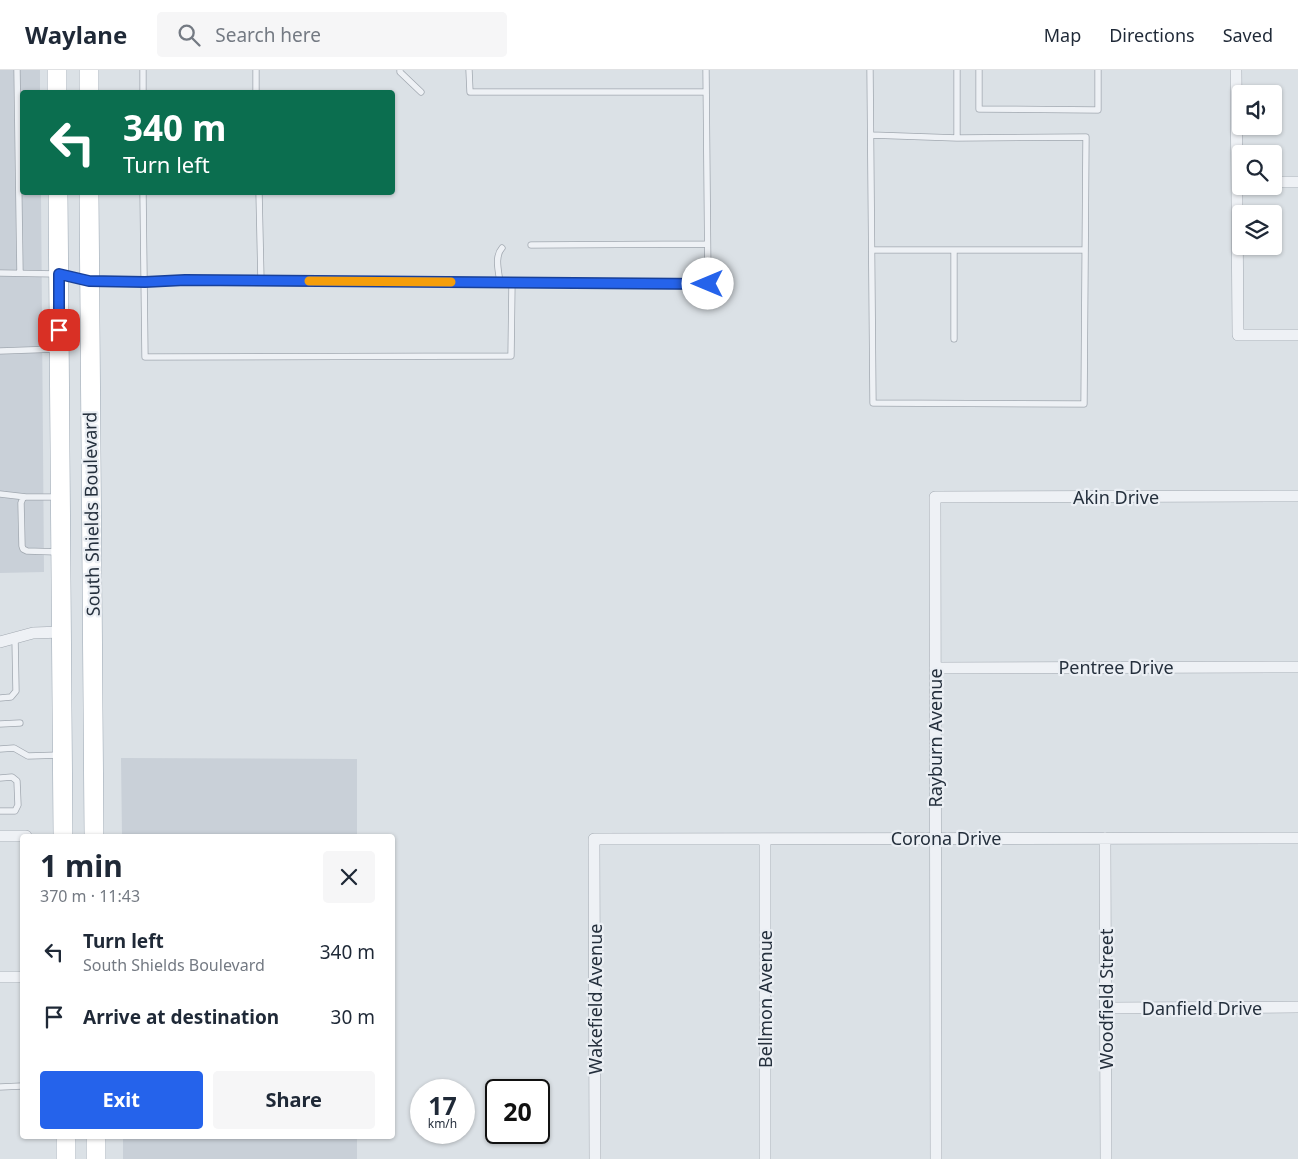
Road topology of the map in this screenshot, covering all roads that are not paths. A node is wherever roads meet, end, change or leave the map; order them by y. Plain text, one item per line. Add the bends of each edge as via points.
1 (17, 70) edge
2 (57, 70) edge
3 (89, 70) edge
4 (143, 70) edge
5 (256, 70) edge
6 (400, 70) edge
7 (469, 70) edge
8 (706, 70) edge
9 (870, 70) edge
10 (957, 70) edge
11 (980, 70) edge
12 (1098, 70) edge
13 (1236, 70) edge
14 (57, 90) edge
15 (89, 90) edge
16 (143, 90) edge
17 (256, 90) edge
18 (421, 92) dead end
19 (706, 92) junction
20 (20, 129) edge
21 (871, 134) junction
22 (957, 138) junction
23 (1238, 145) edge
24 (1282, 182) edge
25 (1298, 182) edge
26 (58, 195) edge
27 (89, 195) edge
28 (143, 195) edge
29 (259, 195) edge
30 (1239, 195) edge
31 (707, 244) junction
32 (532, 246) dead end
33 (502, 248) dead end
34 (872, 250) junction
35 (954, 250) junction
36 (1085, 250) junction
37 (0, 273) edge
38 (20, 273) junction
39 (59, 274) junction
40 (89, 281) junction
41 (261, 281) junction
42 (145, 282) junction
43 (500, 283) junction
44 (512, 283) junction
45 (1298, 334) edge
46 (954, 339) dead end
47 (59, 349) junction
48 (0, 350) edge
49 (0, 494) edge
50 (1298, 496) edge
51 (26, 497) junction
52 (61, 497) junction
53 (934, 497) joint
54 (61, 552) junction
55 (62, 632) junction
56 (15, 638) junction
57 (0, 642) edge
58 (1298, 667) edge
59 (935, 668) junction
60 (0, 698) edge
61 (20, 723) dead end
62 (0, 724) edge
63 (0, 749) edge
64 (63, 755) junction
65 (0, 778) edge
66 (63, 778) junction
67 (94, 778) junction
68 (0, 811) edge
69 (64, 834) edge
70 (94, 834) edge
71 (0, 836) edge
72 (20, 836) edge
73 (936, 838) junction
74 (1105, 838) junction
75 (1298, 838) edge
76 (594, 839) joint
77 (765, 839) junction
78 (0, 977) edge
79 (20, 977) edge
80 (1298, 1007) edge
81 (1106, 1008) junction
82 (20, 1086) edge
83 (0, 1087) edge
84 (66, 1139) edge
85 (96, 1139) edge
86 (66, 1159) edge
87 (96, 1159) edge
88 (595, 1159) edge
89 (765, 1159) edge
90 (936, 1159) edge
91 (1106, 1159) edge

1 - 20 lane
2 - 14 main road
3 - 15 main road
4 - 16 lane
5 - 17 lane
6 - 18 lane
7 - 19 lane via 470,92
8 - 19 lane
9 - 21 lane
10 - 22 lane
11 - 12 lane via 979,109 1098,110
13 - 23 street
19 - 31 lane
20 - 38 lane
21 - 22 lane
21 - 34 lane
22 - 36 lane via 1086,137
24 - 25 street
26 - 39 main road, South Shields Boulevard
27 - 40 main road, South Shields Boulevard
28 - 42 lane
29 - 41 lane
30 - 45 street via 1238,335
31 - 32 lane
31 - 44 lane via 708,284
33 - 43 lane via 498,258
34 - 35 lane
34 - 36 lane via 873,403 1084,404
35 - 36 lane
35 - 46 lane
37 - 38 lane
38 - 39 lane
39 - 40 main road
39 - 47 main road, South Shields Boulevard
40 - 42 lane
40 - 67 main road, South Shields Boulevard
41 - 42 lane
41 - 43 lane
42 - 44 lane via 145,357 511,356
43 - 44 lane
47 - 48 lane
47 - 52 main road, South Shields Boulevard
49 - 51 lane
50 - 53 street, Akin Drive
51 - 52 lane
51 - 54 lane via 21,503 23,549
52 - 54 main road, South Shields Boulevard
53 - 59 street, Rayburn Avenue
54 - 55 main road, South Shields Boulevard
55 - 56 street via 33,633
55 - 64 main road, South Shields Boulevard
56 - 57 street
56 - 60 lane via 16,691 11,697
58 - 59 street, Pentree Drive
59 - 73 street, Rayburn Avenue
61 - 62 lane
63 - 64 lane via 14,748 28,756
64 - 66 main road, South Shields Boulevard
65 - 68 lane via 12,777 17,781 18,805 15,810
66 - 67 main road
66 - 69 main road, South Shields Boulevard
67 - 70 main road, South Shields Boulevard
71 - 72 street
73 - 74 street, Corona Drive
73 - 77 street, Corona Drive
73 - 90 street, Rayburn Avenue
74 - 75 street, Corona Drive
74 - 81 street, Woodfield Street
76 - 77 street, Corona Drive
76 - 88 street, Wakefield Avenue
77 - 89 street, Bellmon Avenue
78 - 79 street
80 - 81 street, Danfield Drive
81 - 91 street, Woodfield Street
82 - 83 lane
84 - 86 main road
85 - 87 main road

